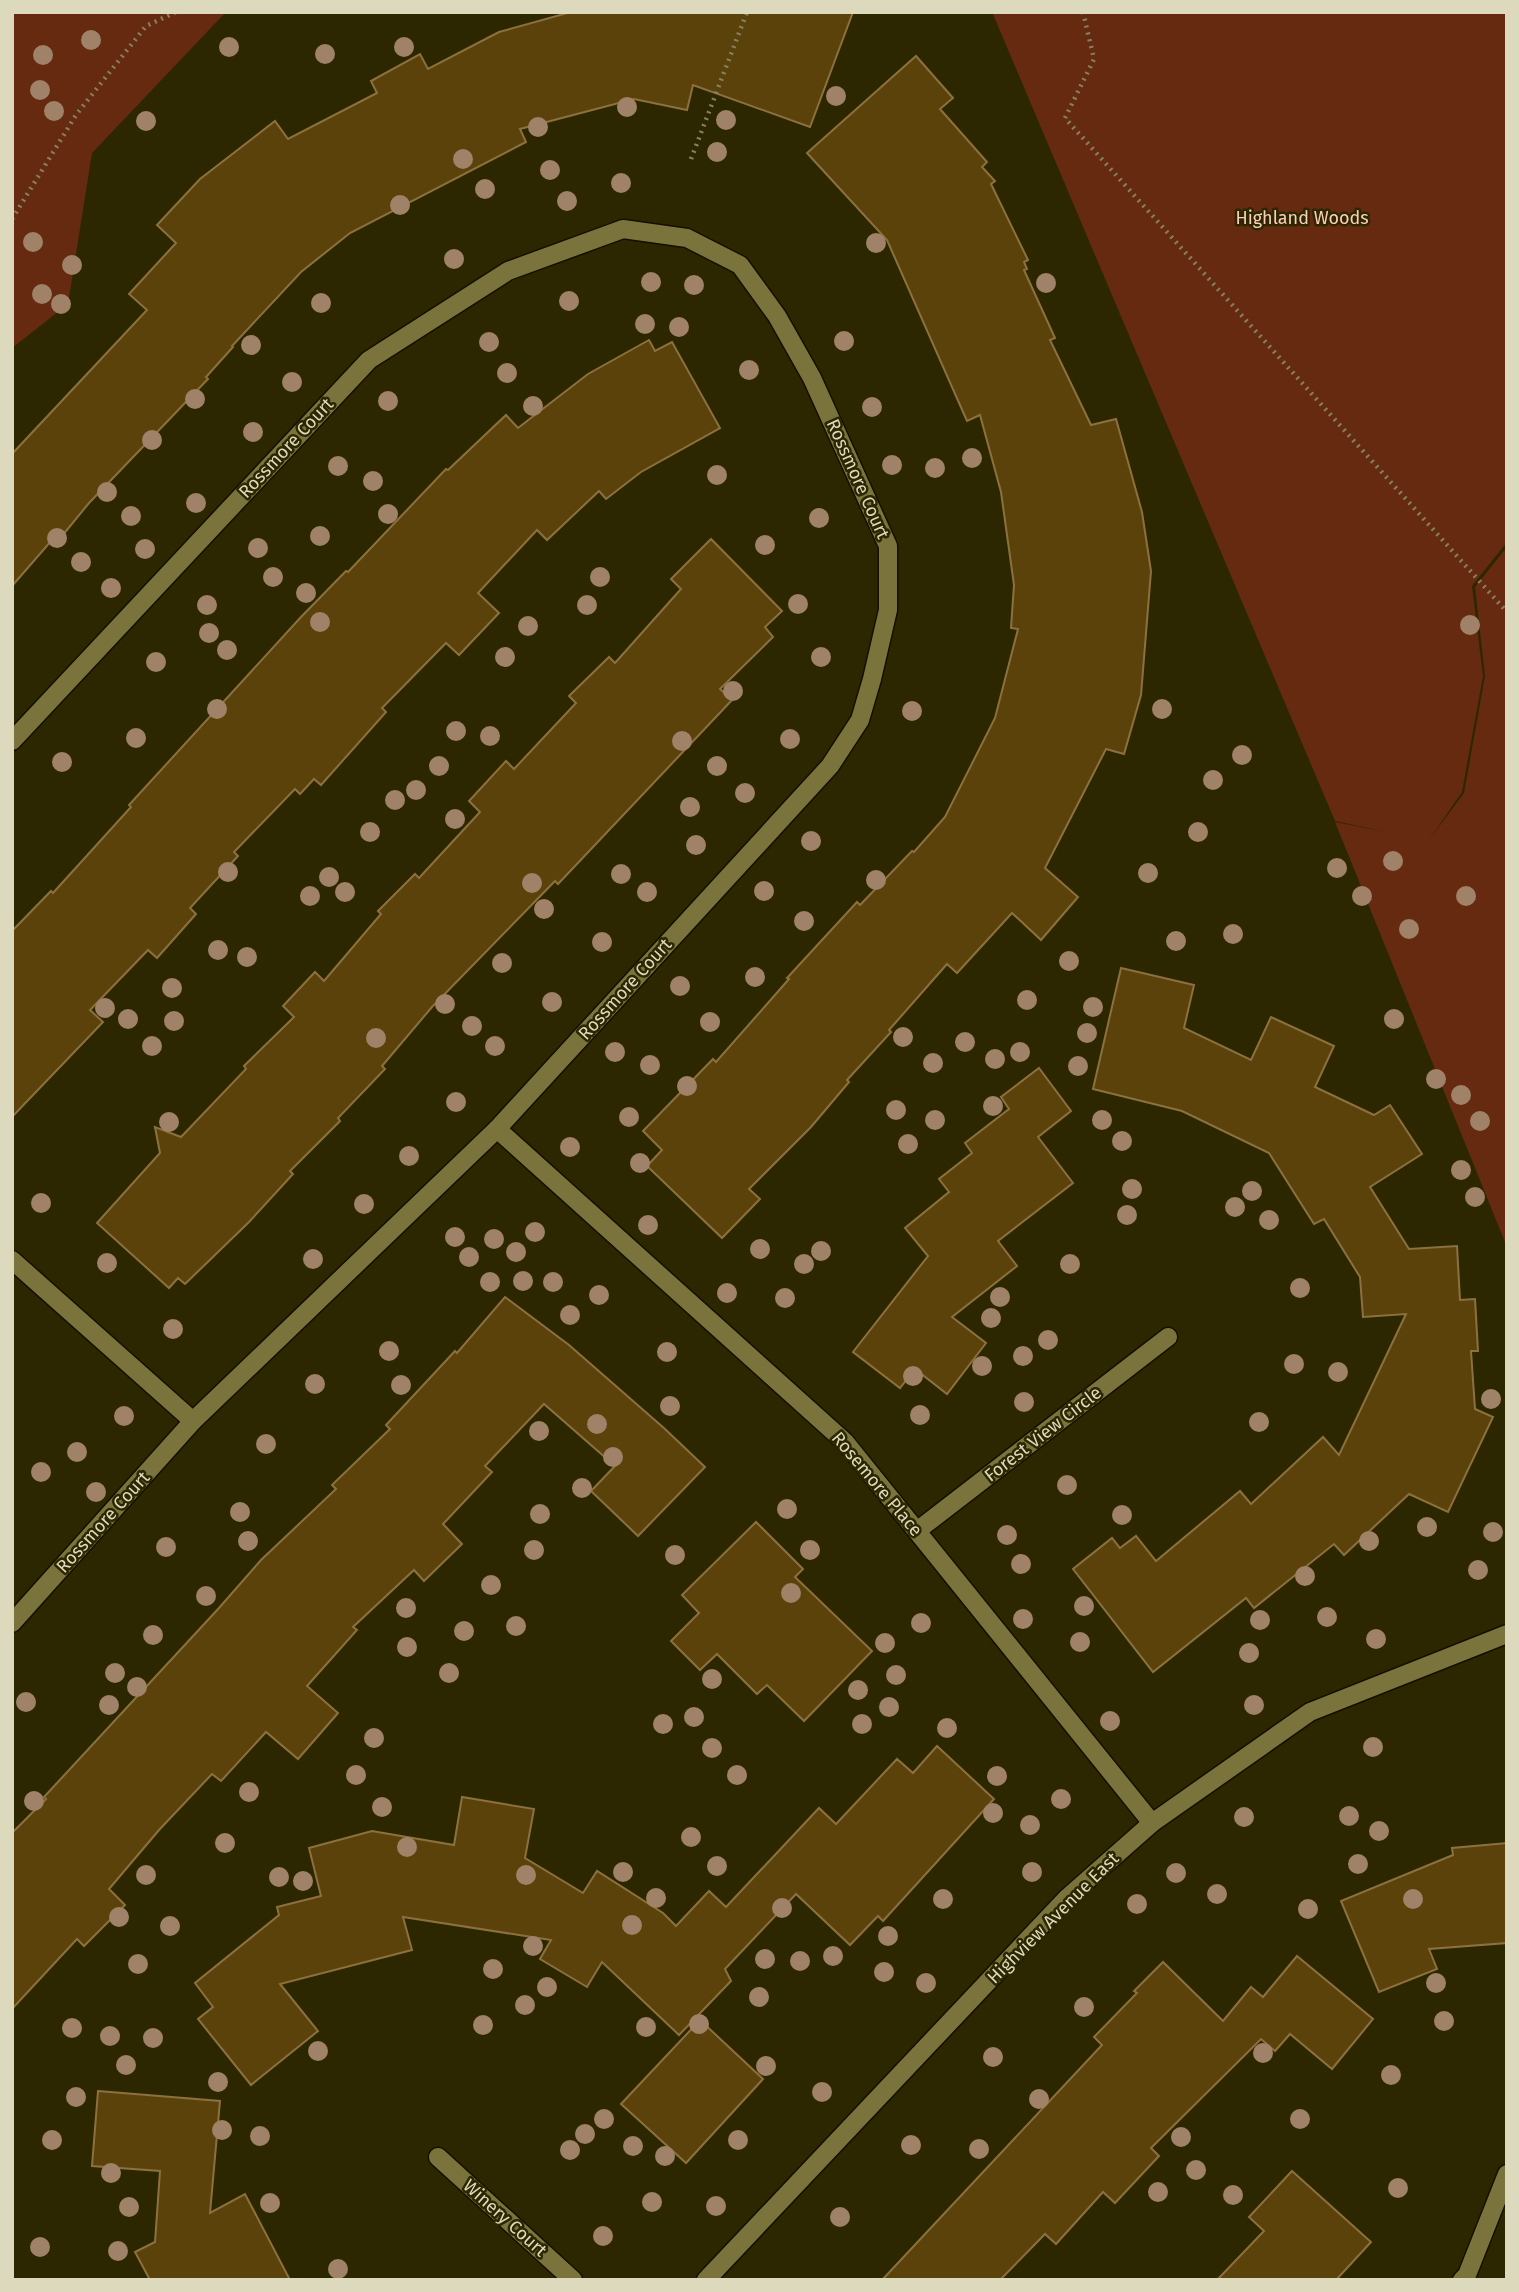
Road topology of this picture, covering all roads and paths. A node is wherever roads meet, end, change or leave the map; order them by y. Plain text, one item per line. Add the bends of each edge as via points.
1 (176, 12) edge
2 (747, 12) edge
3 (1083, 12) edge
4 (691, 159) dead end
5 (12, 219) edge
6 (1507, 612) edge
7 (12, 741) edge
8 (498, 1129) junction
9 (12, 1259) edge
10 (1168, 1337) dead end
11 (193, 1421) junction
12 (918, 1530) junction
13 (12, 1623) edge
14 (1507, 1633) edge
15 (1152, 1823) junction
16 (438, 2157) dead end
17 (1507, 2174) edge
18 (573, 2280) edge
19 (706, 2280) edge
20 (1462, 2280) edge

1 - 5 path via 146,26 76,115
2 - 4 path
3 - 6 path via 1094,59 1065,118
7 - 8 street, Rossmore Court via 369,360 508,271 623,229 687,238 740,265 777,316 812,378 888,546 888,610 869,690 860,720 830,765
8 - 11 street, Rossmore Court
8 - 12 street, Rosemore Place via 845,1442
9 - 11 street
10 - 12 street, Forest View Circle
11 - 13 street, Rossmore Court
12 - 15 street, Rosemore Place
14 - 15 street, Highview Avenue East via 1310,1712
15 - 19 street, Highview Avenue East via 1067,1898
16 - 18 street, Winery Court
17 - 20 street

